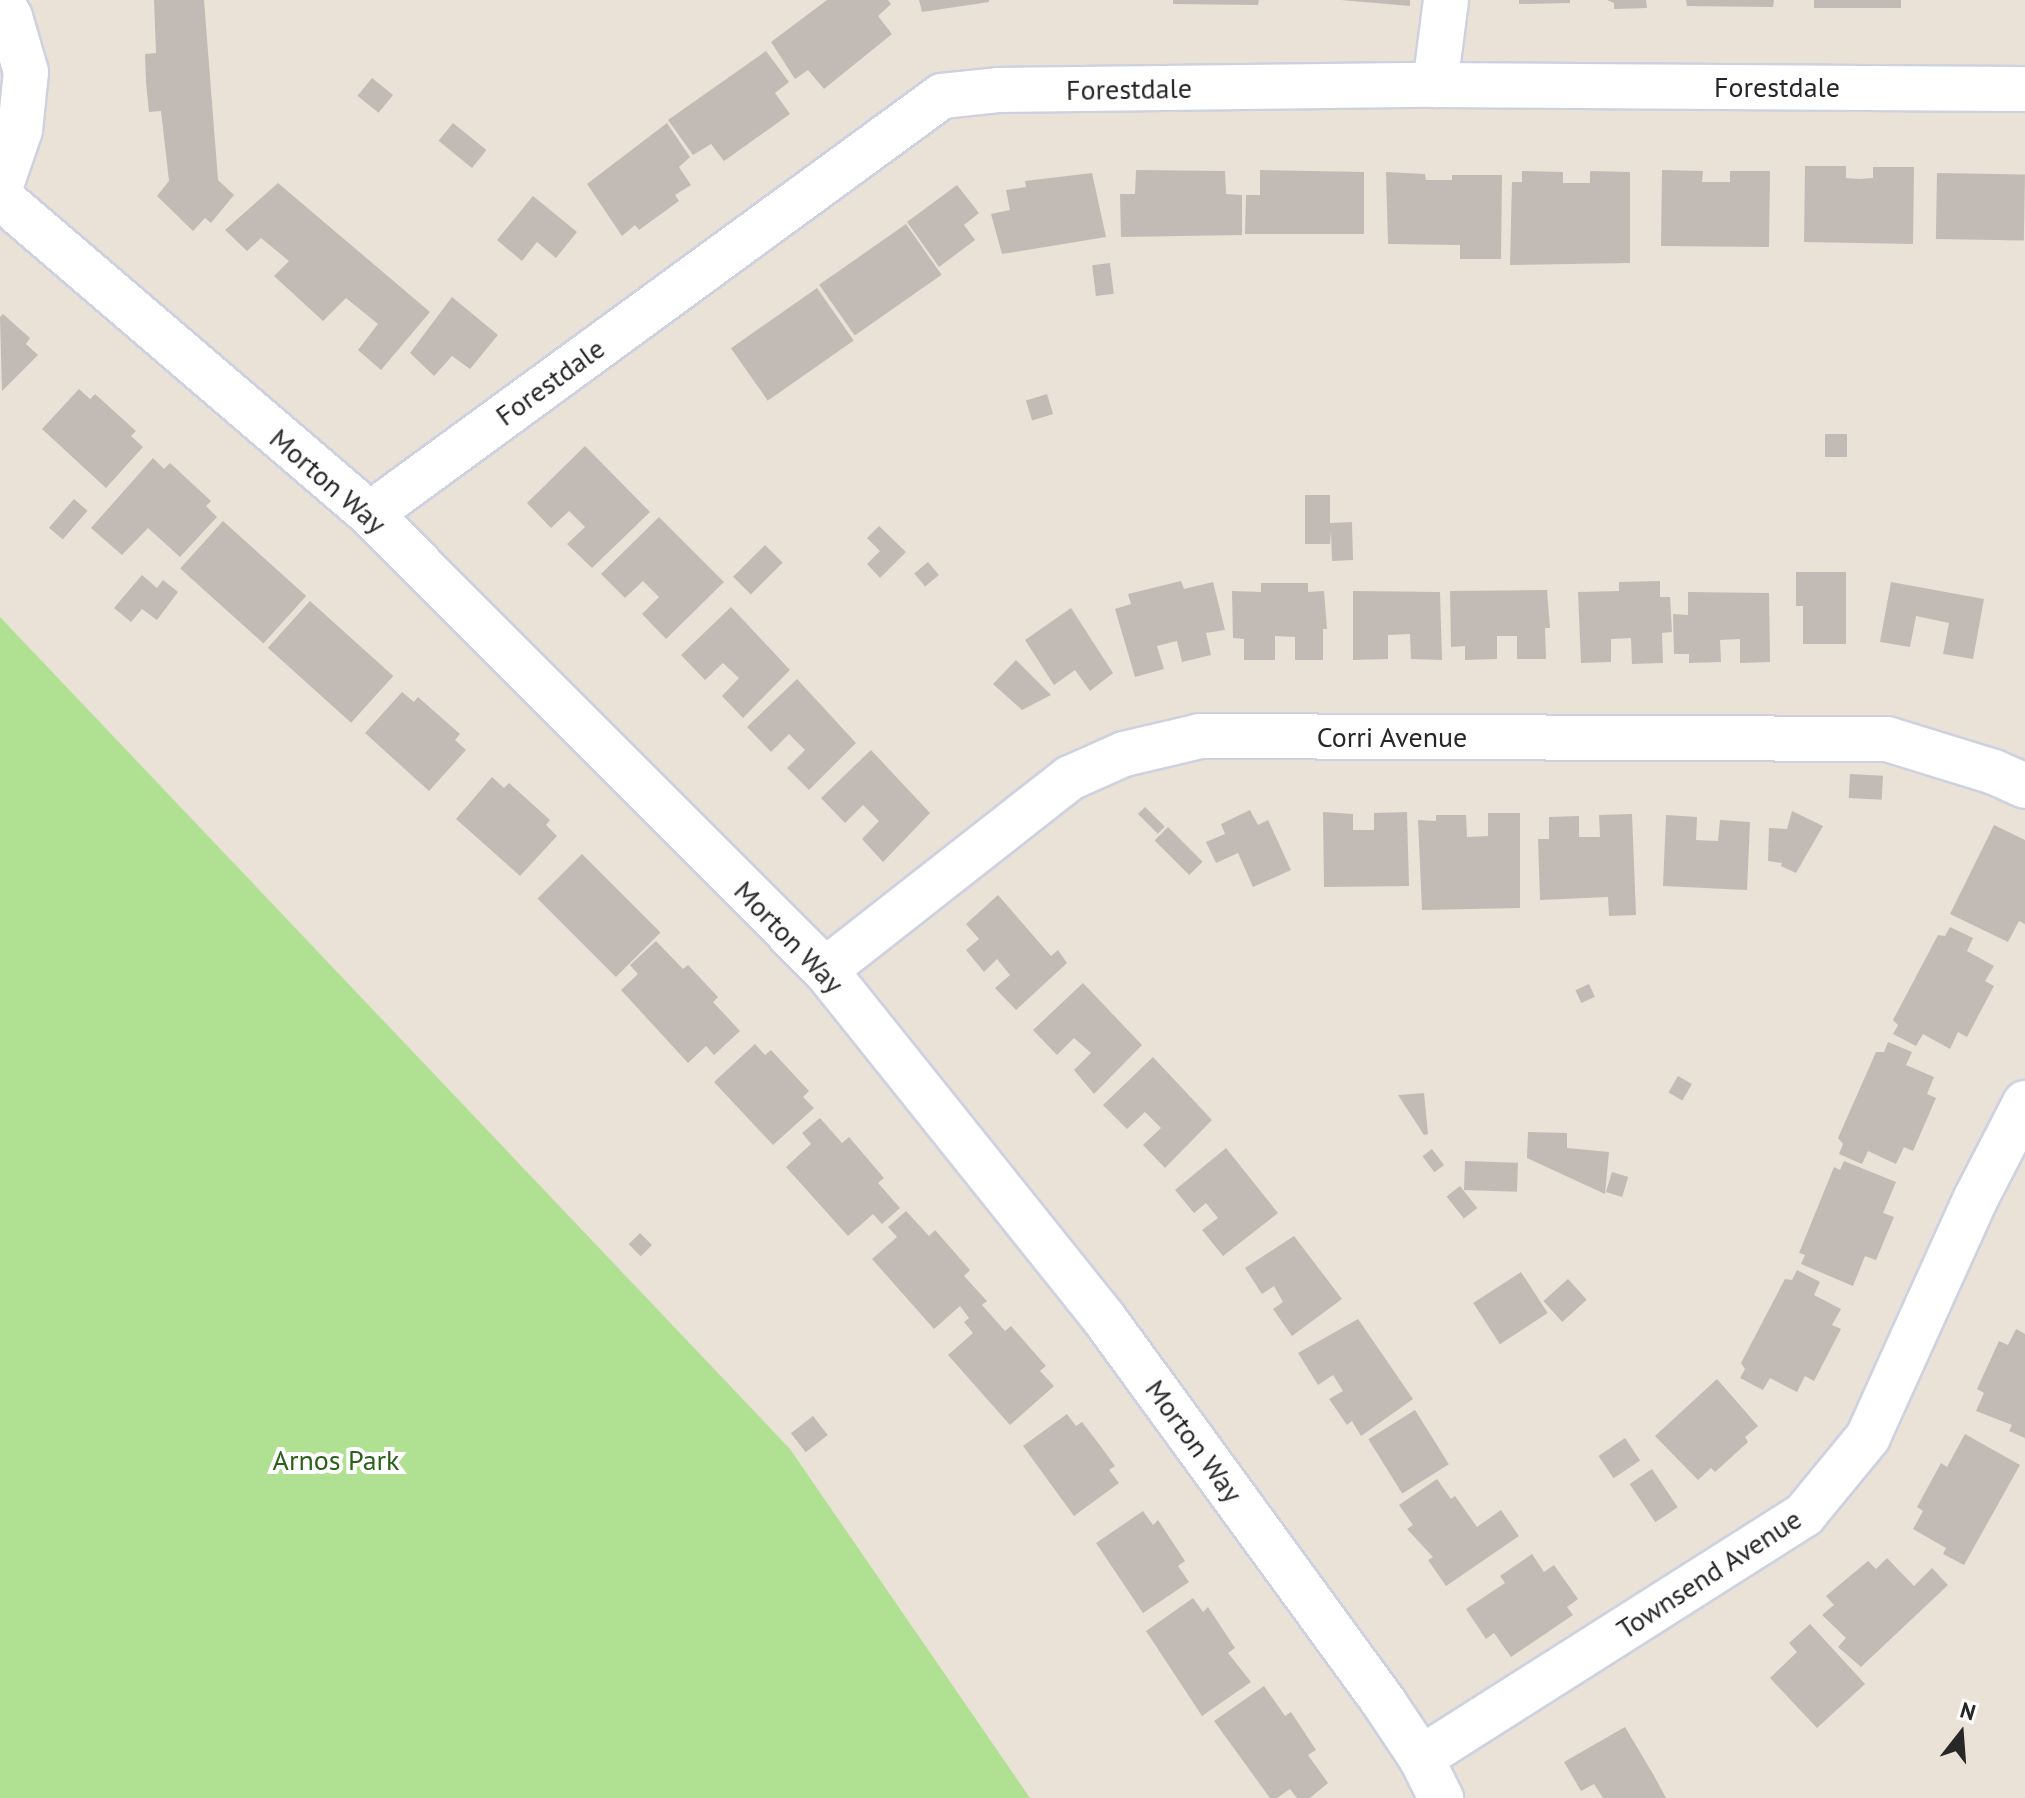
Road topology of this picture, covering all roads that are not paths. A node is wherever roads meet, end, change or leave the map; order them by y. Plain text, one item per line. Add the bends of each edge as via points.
1 (0, 0) edge
2 (1446, 0) edge
3 (1435, 85) junction
4 (2025, 89) edge
5 (0, 188) edge
6 (0, 197) edge
7 (370, 514) junction
8 (2025, 786) edge
9 (825, 970) junction
10 (2025, 1103) edge
11 (1421, 1758) junction
12 (1441, 1798) edge

1 - 5 street via 26,72 20,130
2 - 3 street
3 - 4 street, Forestdale
3 - 7 street, Forestdale via 998,90 942,96
6 - 7 street, Morton Way
7 - 9 street, Morton Way
8 - 9 street, Corri Avenue via 1887,739 1200,736 1124,754 1070,778
9 - 11 street, Morton Way via 1103,1317
10 - 11 street, Townsend Avenue via 1868,1437 1804,1515
11 - 12 street, Morton Way

